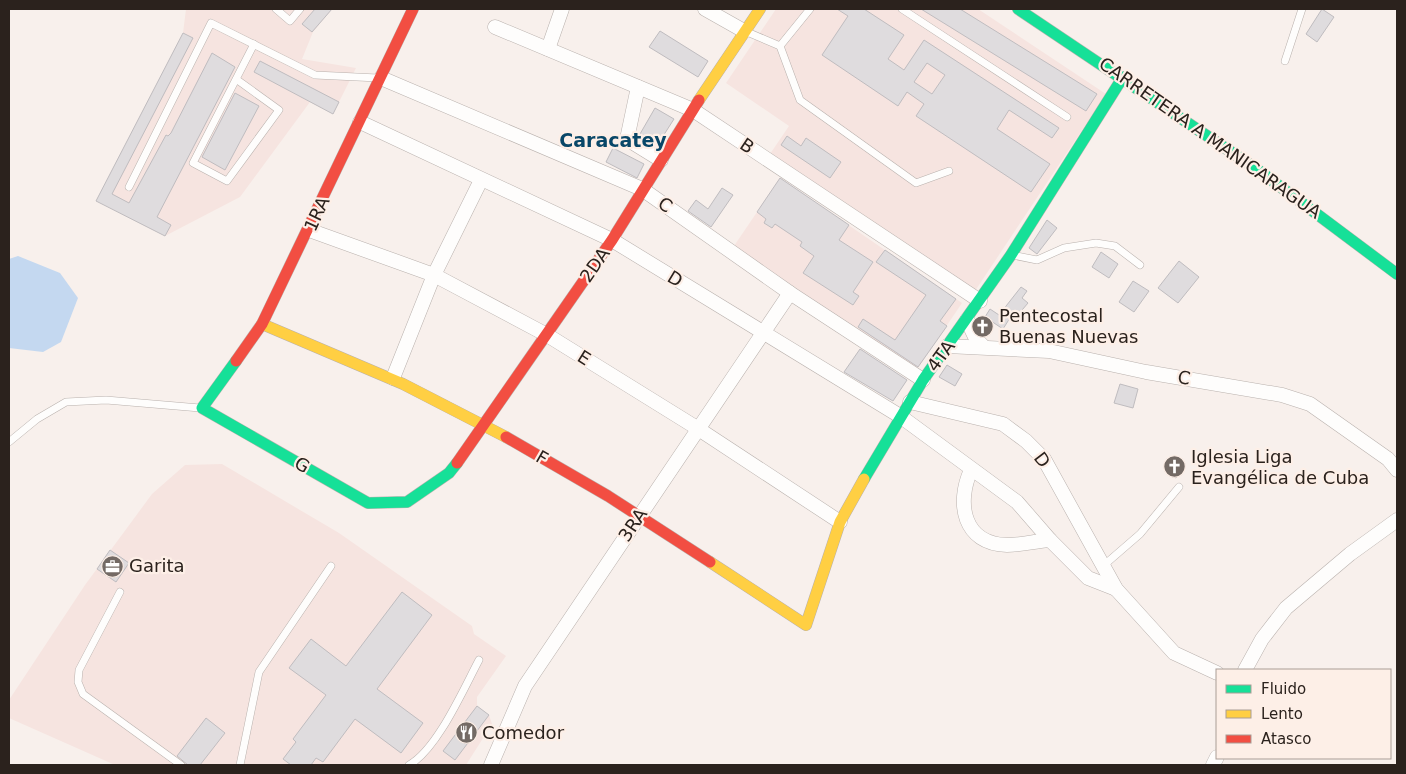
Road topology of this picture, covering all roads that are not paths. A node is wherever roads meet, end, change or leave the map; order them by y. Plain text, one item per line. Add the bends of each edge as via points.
1 (276, 9) edge
2 (300, 9) edge
3 (413, 9) edge
4 (562, 9) edge
5 (705, 9) edge
6 (760, 9) edge
7 (810, 9) edge
8 (902, 9) edge
9 (1018, 9) edge
10 (1302, 9) edge
11 (495, 27) dead end
12 (744, 31) junction
13 (254, 44) junction
14 (780, 46) junction
15 (548, 49) junction
16 (1285, 61) dead end
17 (1123, 77) junction
18 (381, 78) junction
19 (236, 79) junction
20 (638, 87) junction
21 (693, 110) junction
22 (1066, 117) dead end
23 (360, 122) junction
24 (661, 160) junction
25 (949, 171) dead end
26 (482, 180) junction
27 (128, 188) dead end
28 (642, 189) junction
29 (309, 230) junction
30 (612, 240) junction
31 (1011, 255) junction
32 (1140, 265) dead end
33 (1397, 274) edge
34 (434, 276) junction
35 (790, 293) junction
36 (980, 301) junction
37 (967, 320) junction
38 (262, 324) junction
39 (762, 332) junction
40 (547, 335) junction
41 (948, 346) junction
42 (984, 347) junction
43 (393, 378) junction
44 (923, 380) junction
45 (910, 402) junction
46 (202, 408) junction
47 (900, 416) junction
48 (486, 425) junction
49 (697, 428) junction
50 (9, 442) edge
51 (972, 470) junction
52 (1397, 470) edge
53 (1179, 486) dead end
54 (407, 502) joint
55 (640, 515) junction
56 (1397, 520) edge
57 (840, 522) junction
58 (1050, 540) junction
59 (331, 566) dead end
60 (1103, 566) junction
61 (1116, 589) junction
62 (120, 592) dead end
63 (806, 625) joint
64 (480, 660) dead end
65 (1246, 669) edge
66 (1216, 673) edge
67 (181, 765) edge
68 (240, 765) edge
69 (409, 765) edge
70 (491, 765) edge

1 - 2 lane via 290,21
3 - 18 street, 1RA
4 - 15 street
5 - 12 street
6 - 12 street, 2DA
7 - 14 lane
8 - 22 lane
9 - 17 street, CARRETERA A MANICARAGUA
10 - 16 lane
11 - 15 street, B
12 - 14 lane
12 - 21 street, 2DA
13 - 18 lane via 315,75
13 - 19 lane
13 - 27 lane via 211,23
14 - 25 lane via 800,100 916,183
15 - 20 street, B
17 - 31 street, 4TA
17 - 33 street, CARRETERA A MANICARAGUA via 1263,173
18 - 23 street, 1RA
18 - 28 street, C
19 - 19 lane via 193,163 227,181 279,110
20 - 21 street, B
20 - 24 street via 627,139
21 - 24 street, 2DA
21 - 36 street, B
23 - 26 street, D
23 - 29 street, 1RA
24 - 28 street, 2DA
26 - 30 street, D
26 - 34 street
28 - 30 street, 2DA
28 - 35 street, C
29 - 34 street, E
29 - 38 street, 1RA
30 - 39 street, D
30 - 40 street, 2DA
31 - 32 lane via 1037,260 1064,248 1096,243 1115,246
31 - 36 street, 4TA
34 - 40 street, E
34 - 43 street
35 - 39 street, 3RA
35 - 44 street, C
36 - 37 street, 4TA
37 - 41 street, 4TA
37 - 42 street via 976,339
38 - 43 street, F
38 - 46 street, 1RA
39 - 47 street, D
39 - 49 street, 3RA
40 - 48 street, 2DA
40 - 49 street, E
41 - 42 street, C
41 - 44 street, 4TA
42 - 52 street, C via 1049,351 1146,372 1282,395 1310,404 1388,459
43 - 48 street, F
44 - 45 street, 4TA
45 - 47 street, 4TA
45 - 60 street, D via 1003,424 1026,441 1044,459
46 - 50 lane via 106,400 66,402 37,419
46 - 54 street, G via 368,503
47 - 51 street, D
47 - 57 street, 4TA
48 - 54 street, 2DA via 449,473
48 - 55 street, F
49 - 55 street, 3RA
49 - 57 street, E
51 - 58 street, D via 1017,502
51 - 58 street via 966,481 963,506 970,526 979,536 1008,545
53 - 60 lane via 1140,534
55 - 63 street, F
55 - 70 street, 3RA via 525,686
56 - 65 street via 1350,554 1286,608 1262,639
57 - 63 street, 4TA
58 - 61 street, D via 1088,578
59 - 68 lane via 260,672
60 - 61 street, D
61 - 66 street, D via 1174,653
62 - 67 lane via 79,670 78,682 83,694
64 - 69 lane via 444,727

